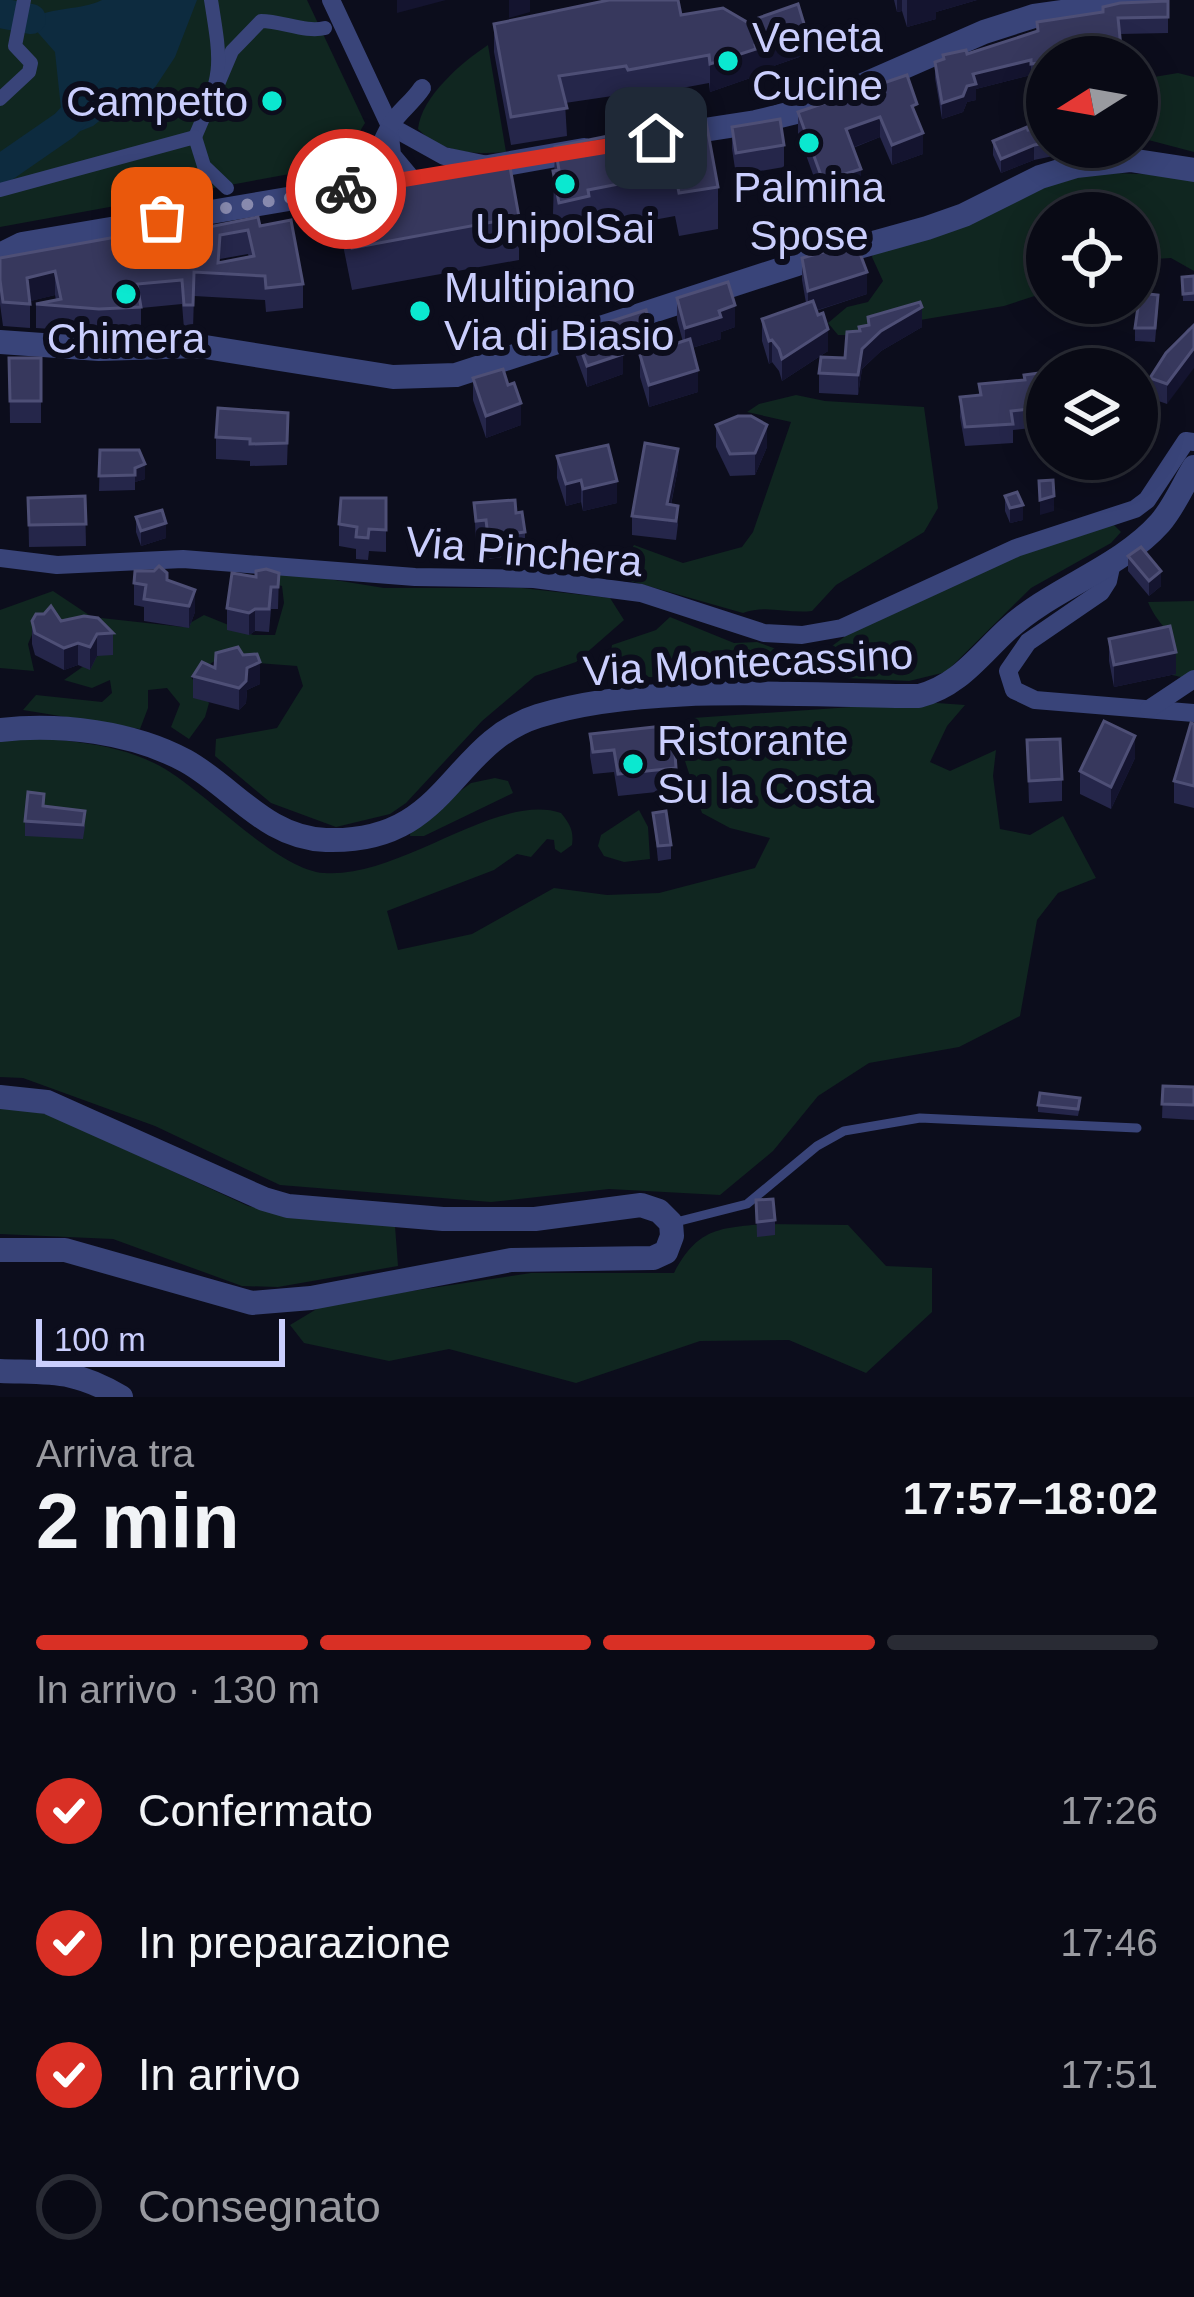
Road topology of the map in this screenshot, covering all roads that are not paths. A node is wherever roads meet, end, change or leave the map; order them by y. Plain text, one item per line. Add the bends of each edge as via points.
1 (211, 0) edge
2 (331, 0) edge
3 (1145, 0) edge
4 (23, 2) edge
5 (325, 28) dead end
6 (218, 84) junction
7 (422, 88) dead end
8 (0, 99) edge
9 (395, 130) junction
10 (195, 137) junction
11 (650, 139) edge
12 (604, 147) edge
13 (492, 166) junction
14 (1194, 170) edge
15 (412, 179) junction
16 (227, 188) dead end
17 (0, 190) edge
18 (326, 192) junction
19 (162, 218) junction
20 (229, 237) edge
21 (7, 247) edge
22 (0, 342) edge
23 (1194, 442) edge
24 (1194, 466) edge
25 (0, 558) edge
26 (1113, 558) junction
27 (1194, 679) edge
28 (1149, 709) junction
29 (1194, 713) edge
30 (0, 730) edge
31 (0, 1097) edge
32 (1137, 1128) dead end
33 (670, 1223) junction
34 (0, 1250) edge
35 (0, 1371) edge
36 (121, 1397) edge

1 - 6 street
2 - 9 street
3 - 11 street via 1034,16 808,109
4 - 8 street via 15,46 31,63 29,72
5 - 6 street via 262,21 232,51
6 - 10 street
7 - 9 street
9 - 13 street via 444,156
9 - 15 street via 392,155
9 - 18 street via 358,178
10 - 16 street via 204,166
10 - 17 street
12 - 13 street
13 - 15 street
14 - 22 street via 1130,160 1076,166 927,228 456,375 393,377 199,346
15 - 18 street
18 - 19 street via 282,208
19 - 20 lane via 185,246
19 - 21 street
23 - 25 street, Via Pinchera via 1186,441 1135,509 1016,548 842,628 802,635 764,633 641,593 534,579 183,559 57,566
24 - 26 street, Via Montecassino via 1161,522
26 - 28 street via 1101,592 1028,642 1008,671 1014,690 1035,700
26 - 30 street, Via Montecassino via 1031,610 941,690 658,697 569,708 519,723 425,811 355,839 289,832 152,745
27 - 28 street
28 - 29 street
31 - 33 street via 46,1102 288,1206 443,1220 641,1205
32 - 33 lane via 920,1118 844,1131 747,1204
33 - 34 street via 666,1252 652,1258 511,1260 252,1304 65,1250
35 - 36 street via 86,1377

